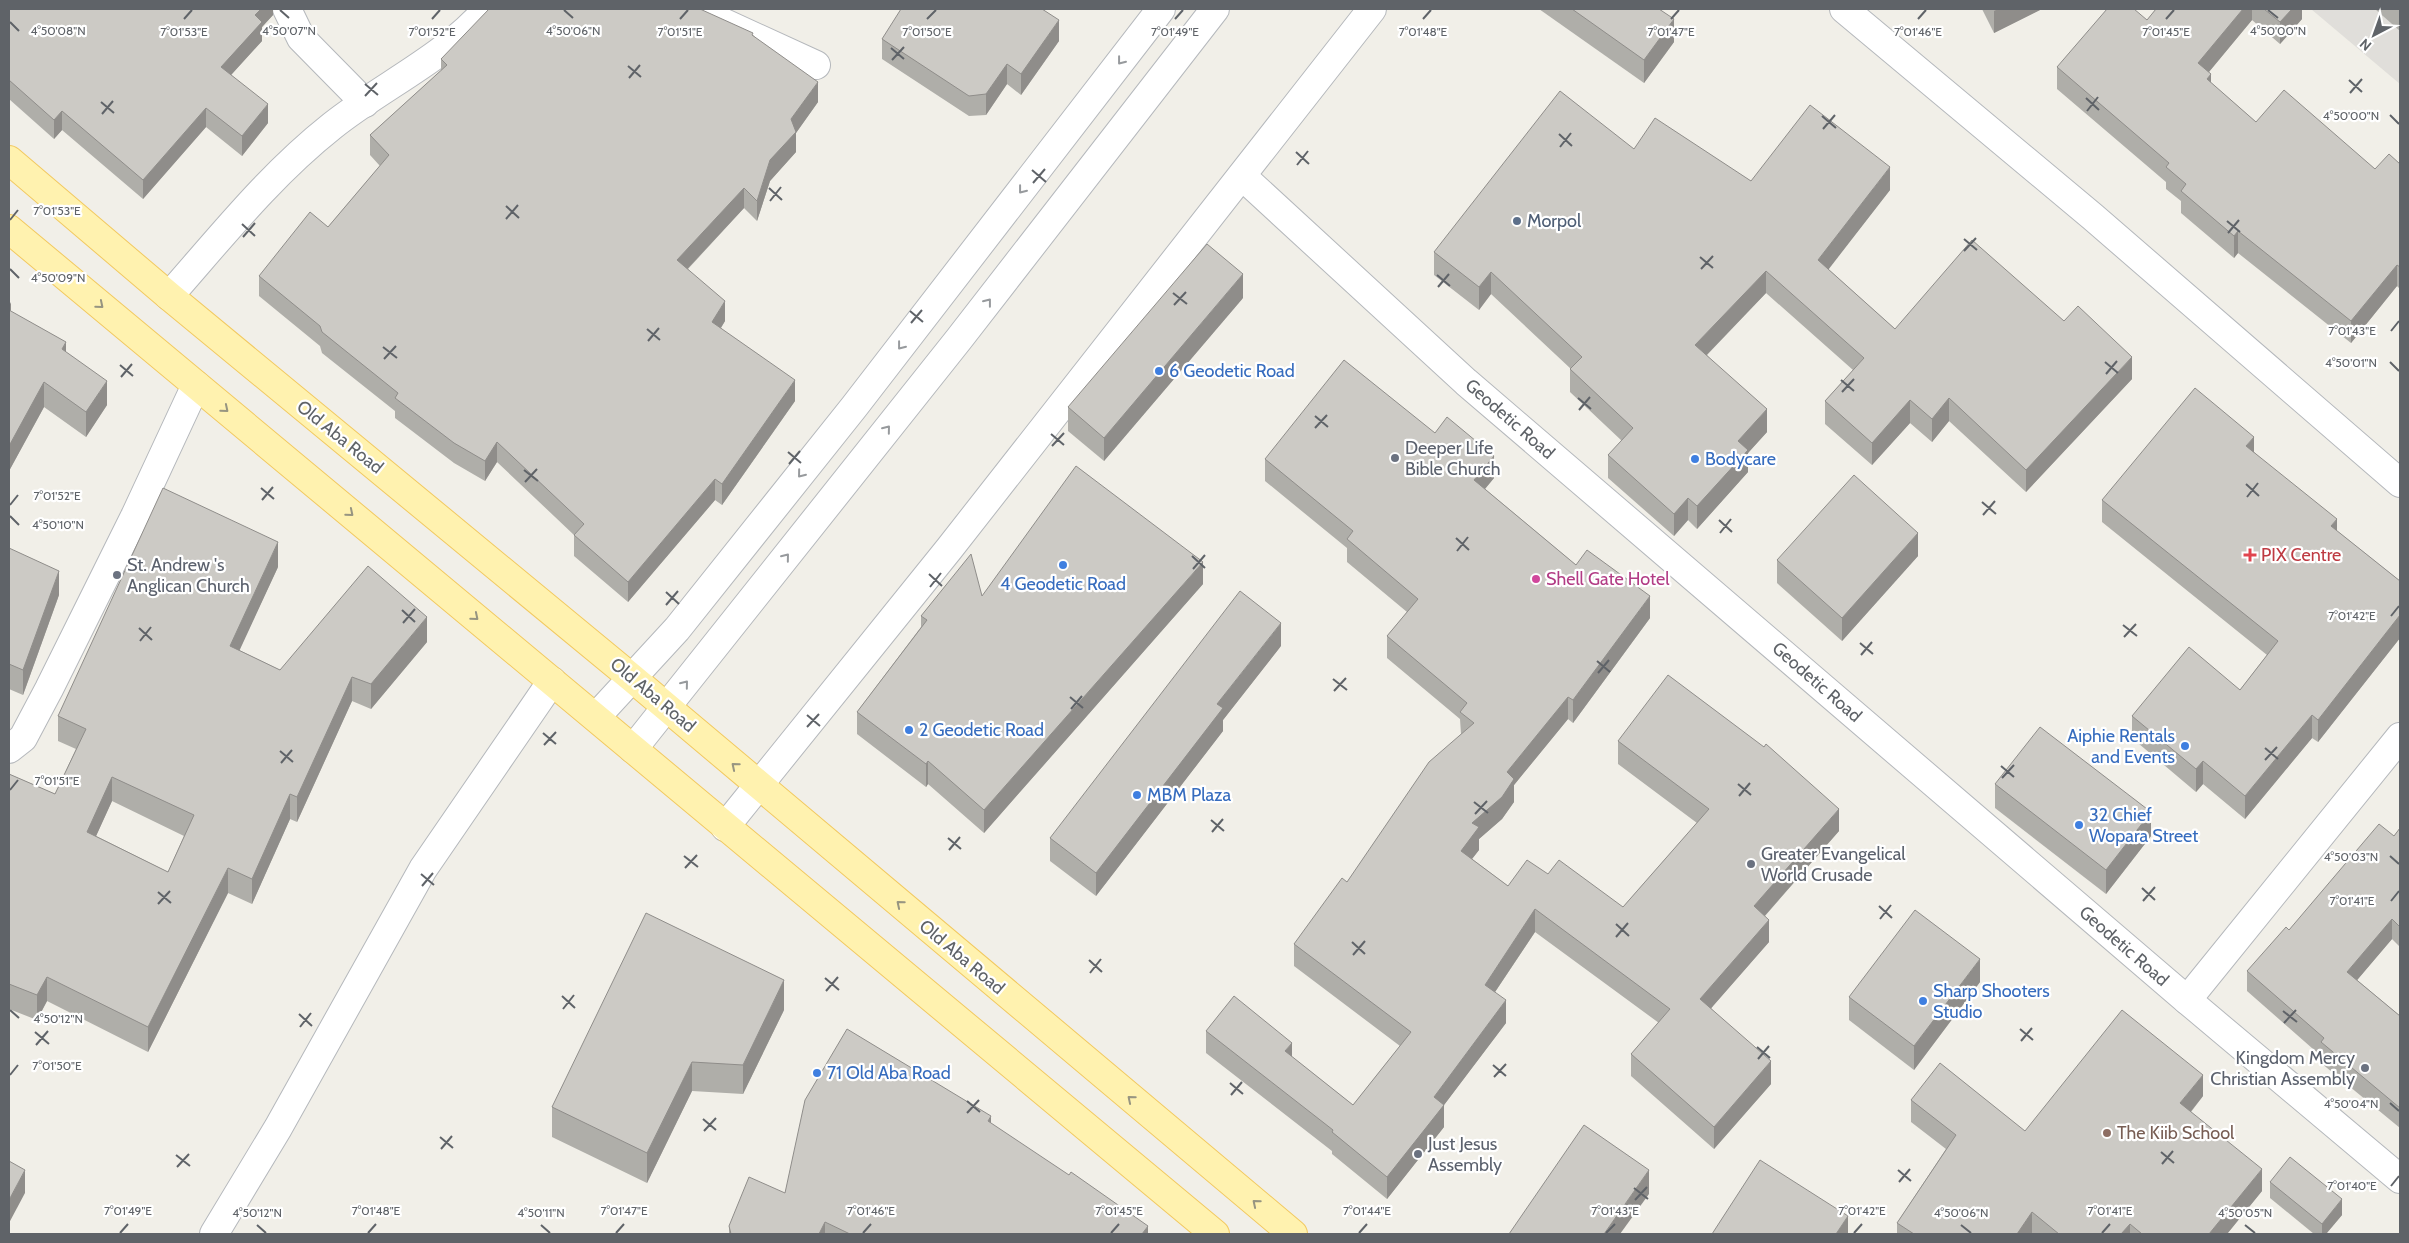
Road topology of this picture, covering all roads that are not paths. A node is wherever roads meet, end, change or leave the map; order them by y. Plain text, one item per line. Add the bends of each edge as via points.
1 (287, 9) edge
2 (487, 9) edge
3 (694, 9) edge
4 (1161, 9) edge
5 (1215, 9) edge
6 (1372, 9) edge
7 (1844, 9) edge
8 (816, 65) dead end
9 (365, 103) junction
10 (9, 160) edge
11 (1242, 176) junction
12 (9, 229) edge
13 (169, 296) junction
14 (196, 385) junction
15 (2400, 482) edge
16 (632, 678) junction
17 (552, 681) junction
18 (666, 707) junction
19 (596, 717) junction
20 (2400, 737) edge
21 (9, 749) edge
22 (633, 749) junction
23 (759, 786) junction
24 (725, 827) junction
25 (2187, 1000) junction
26 (2400, 1179) edge
27 (214, 1234) edge
28 (1215, 1234) edge
29 (1293, 1234) edge

1 - 9 street via 301,38
2 - 9 street via 448,45
3 - 8 street
4 -> 16 street via 854,407 677,629
18 -> 5 street via 953,347
6 - 11 street
7 - 15 street via 2093,217
9 - 13 street via 274,177
10 - 13 main road, Old Aba Road
11 - 23 street
11 - 25 street, Geodetic Road via 1466,382
12 -> 14 main road
13 - 16 main road, Old Aba Road
14 -> 17 main road
14 - 21 street via 135,516 24,738
16 - 18 main road, Old Aba Road
16 - 19 street
17 - 19 main road
17 - 27 street via 424,870
18 - 22 street
23 -> 18 main road, Old Aba Road
19 - 22 main road
20 - 25 street
22 - 24 main road
23 - 24 street
29 -> 23 main road, Old Aba Road
24 - 28 main road
25 - 26 street, Geodetic Road

